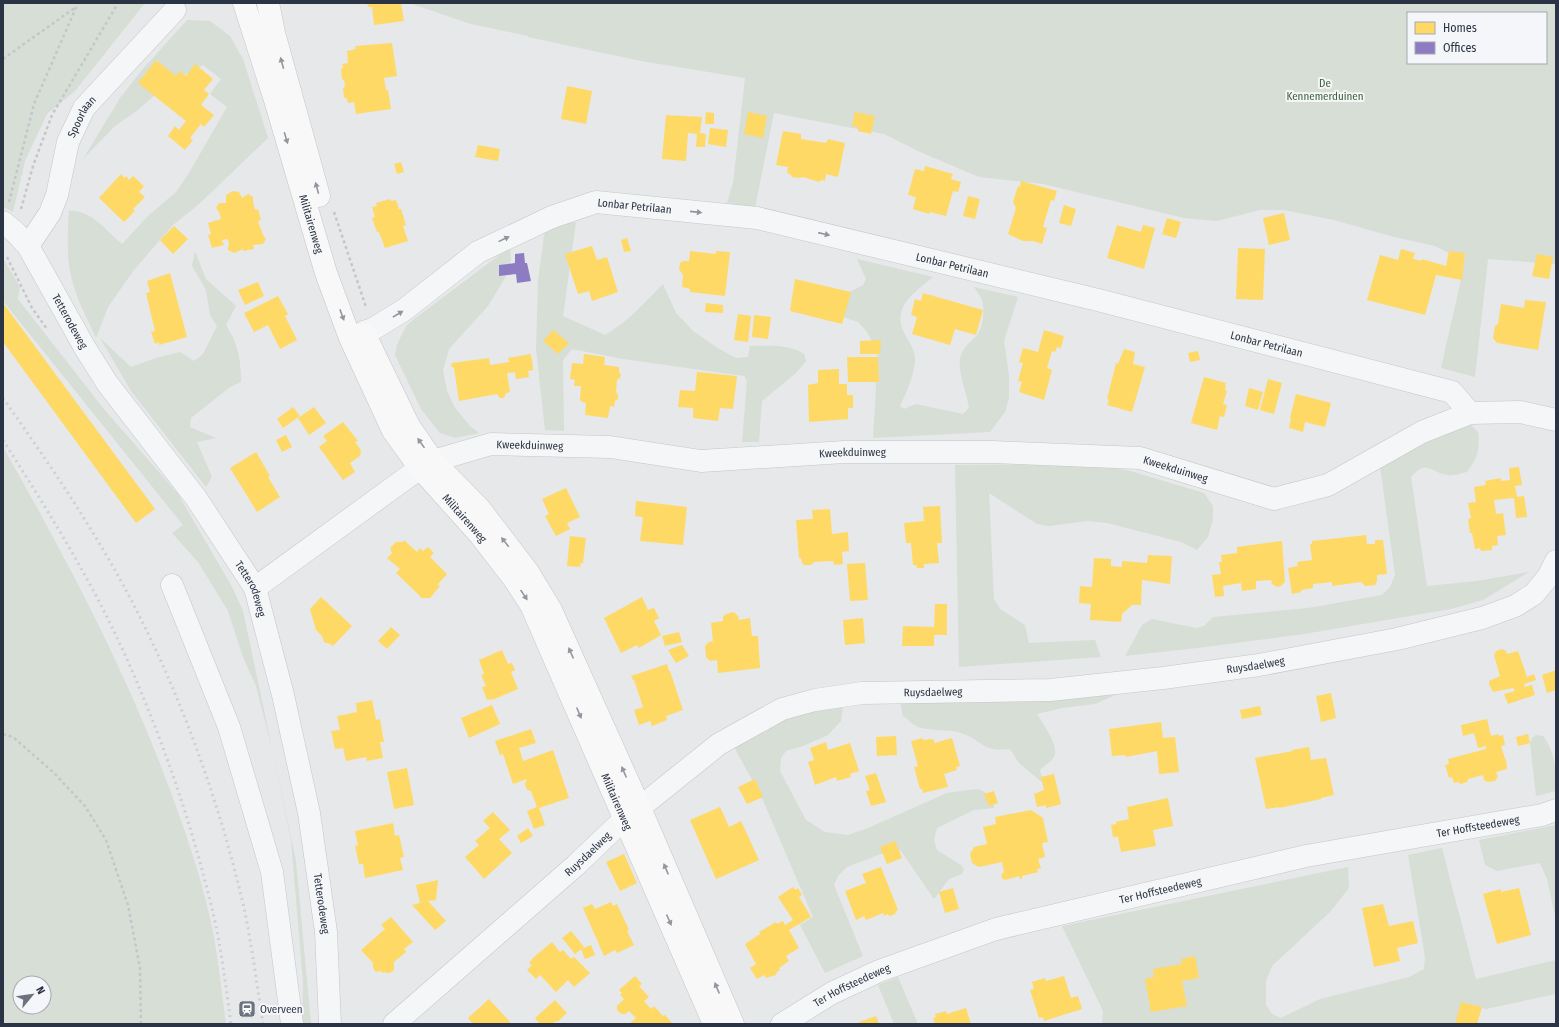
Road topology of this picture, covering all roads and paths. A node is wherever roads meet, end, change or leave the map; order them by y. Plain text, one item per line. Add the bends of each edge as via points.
1 (78, 3) edge
2 (244, 3) edge
3 (268, 3) edge
4 (76, 6) junction
5 (174, 10) dead end
6 (3, 58) edge
7 (3, 222) edge
8 (28, 246) junction
9 (364, 332) junction
10 (1470, 413) junction
11 (1556, 420) edge
12 (426, 464) junction
13 (1556, 561) edge
14 (172, 585) dead end
15 (255, 588) junction
16 (3, 734) edge
17 (1556, 810) edge
18 (632, 814) junction
19 (141, 1024) edge
20 (292, 1024) edge
21 (330, 1024) edge
22 (394, 1024) edge
23 (714, 1024) edge
24 (733, 1024) edge
25 (782, 1024) edge

1 - 4 path
2 -> 12 main road, Militairenweg via 326,273 350,338 394,431
9 -> 3 main road, Militairenweg via 339,268
4 - 6 path
4 - 7 path via 34,104
5 - 8 street, Spoorlaan via 84,108 68,142 57,195 50,213
7 - 8 street, Tetterodeweg
8 - 15 street, Tetterodeweg via 107,383 196,498
9 -> 10 street, Lonbar Petrilaan via 404,310 478,252 552,216 596,202 757,218 1091,298 1452,392
12 -> 9 main road, Militairenweg
10 - 11 street via 1520,412
10 - 12 street, Kweekduinweg via 1422,432 1328,485 1274,499 1140,458 992,452 844,452 701,461 610,447 491,444
12 - 15 street, Kweekduinweg
12 - 18 main road, Militairenweg via 531,605
13 - 18 street, Ruysdaelweg via 1548,577 1534,594 1515,606 1482,618 1397,638 1259,665 1050,690 862,693 815,700 782,709 719,744
14 - 20 street via 230,727 272,872
15 - 21 street, Tetterodeweg via 283,695 309,813 326,932
16 - 19 path via 13,737 86,806 106,840 128,905 140,968
17 - 25 street, Ter Hoffsteedeweg via 1542,815 1306,856 996,929 879,971 832,992
18 - 22 street, Ruysdaelweg
18 -> 23 main road, Militairenweg
24 -> 18 main road, Militairenweg

